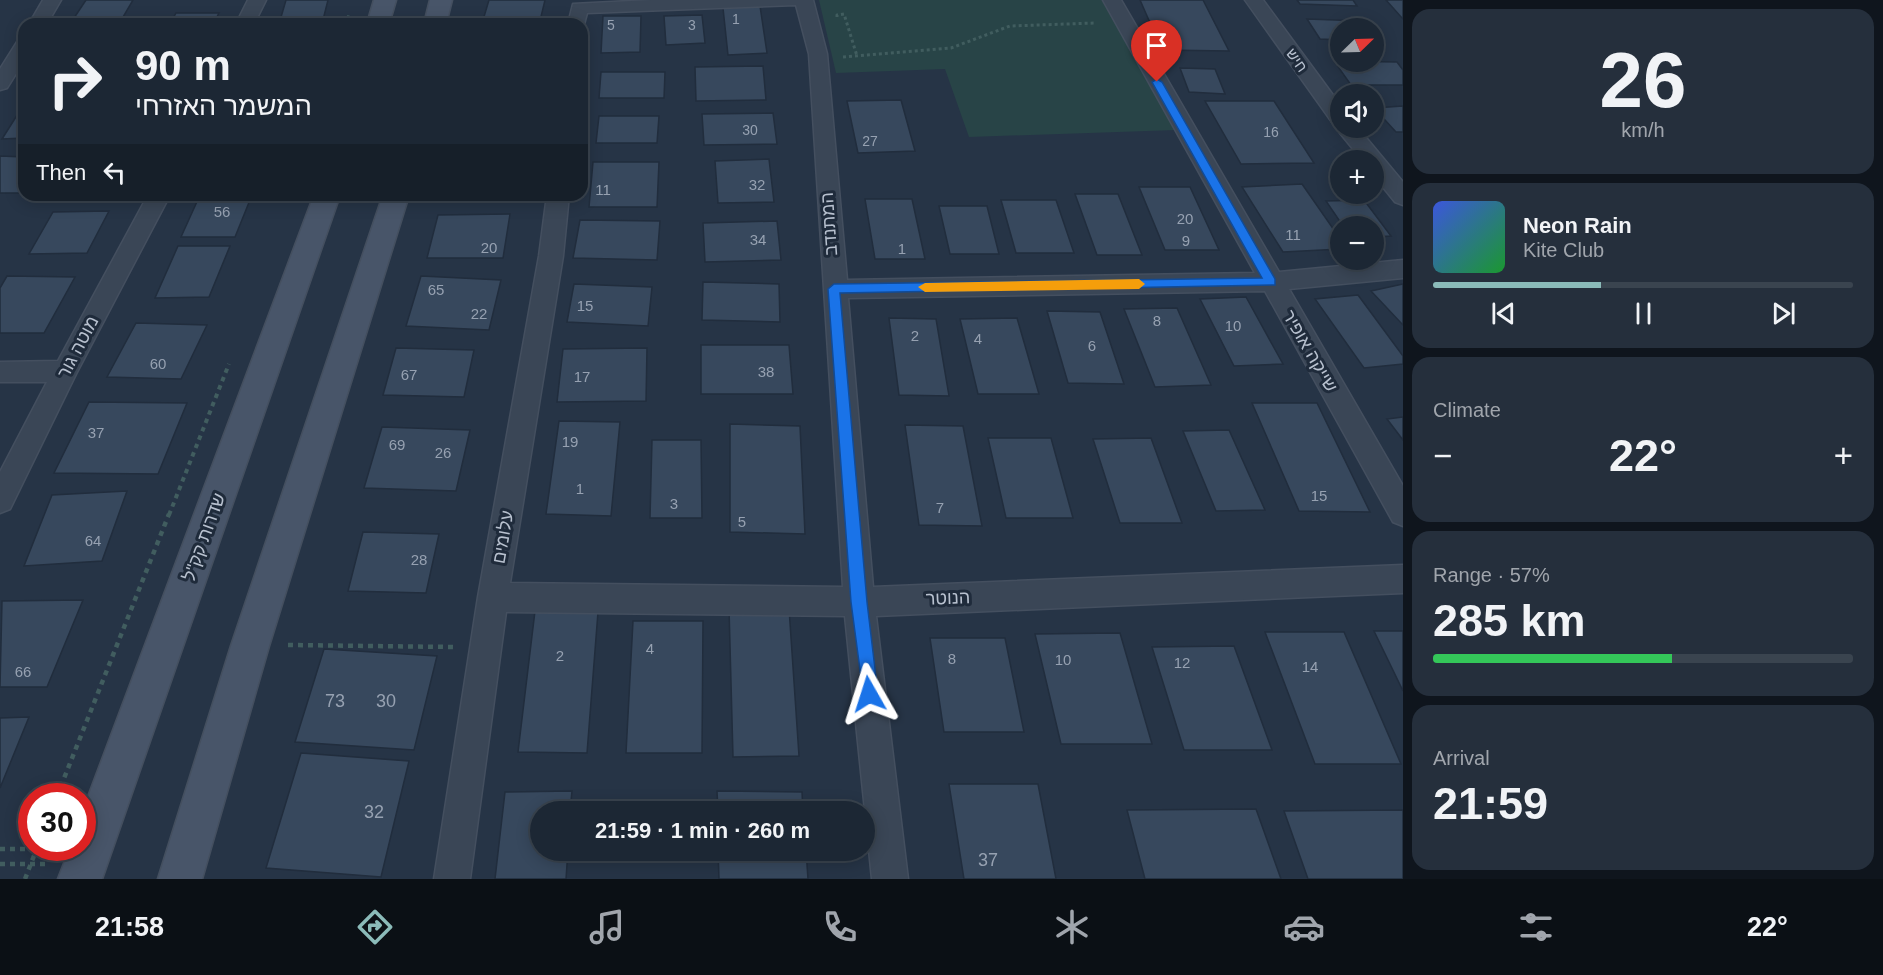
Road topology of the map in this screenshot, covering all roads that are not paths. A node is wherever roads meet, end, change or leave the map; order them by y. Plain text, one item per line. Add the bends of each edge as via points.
1 (52, 0) edge
2 (257, 0) edge
3 (385, 0) edge
4 (441, 0) edge
5 (798, 0) edge
6 (804, 0) edge
7 (1112, 0) edge
8 (1254, 0) edge
9 (578, 11) edge
10 (42, 18) edge
11 (248, 18) edge
12 (380, 18) edge
13 (436, 18) edge
14 (18, 55) edge
15 (2, 79) edge
16 (1330, 105) edge
17 (1355, 138) edge
18 (1403, 196) edge
19 (156, 201) edge
20 (325, 201) edge
21 (395, 201) edge
22 (557, 201) edge
23 (1403, 269) edge
24 (1271, 282) junction
25 (834, 289) junction
26 (65, 371) junction
27 (0, 372) edge
28 (0, 500) edge
29 (1403, 513) edge
30 (1403, 579) edge
31 (493, 597) junction
32 (859, 602) junction
33 (80, 879) edge
34 (180, 879) edge
35 (452, 879) edge
36 (890, 879) edge

1 - 10 street
2 - 11 street
3 - 12 main road
4 - 13 main road
5 - 9 street
6 - 25 street, המתנדב via 818,54
7 - 24 street, שייקה אופיר
8 - 16 street, חיש
14 - 15 street
17 - 18 street
19 - 26 street, מוטה גור
20 - 33 main road, שדרות קק"ל
21 - 34 main road via 250,646
22 - 31 street, עלומים
23 - 24 street
24 - 25 street
24 - 29 street, שייקה אופיר
25 - 32 street, המתנדב
26 - 27 street
26 - 28 street, מוטה גור
30 - 32 street, הנוטר
31 - 32 street, הנוטר
31 - 35 street, עלומים
32 - 36 street, המתנדב

